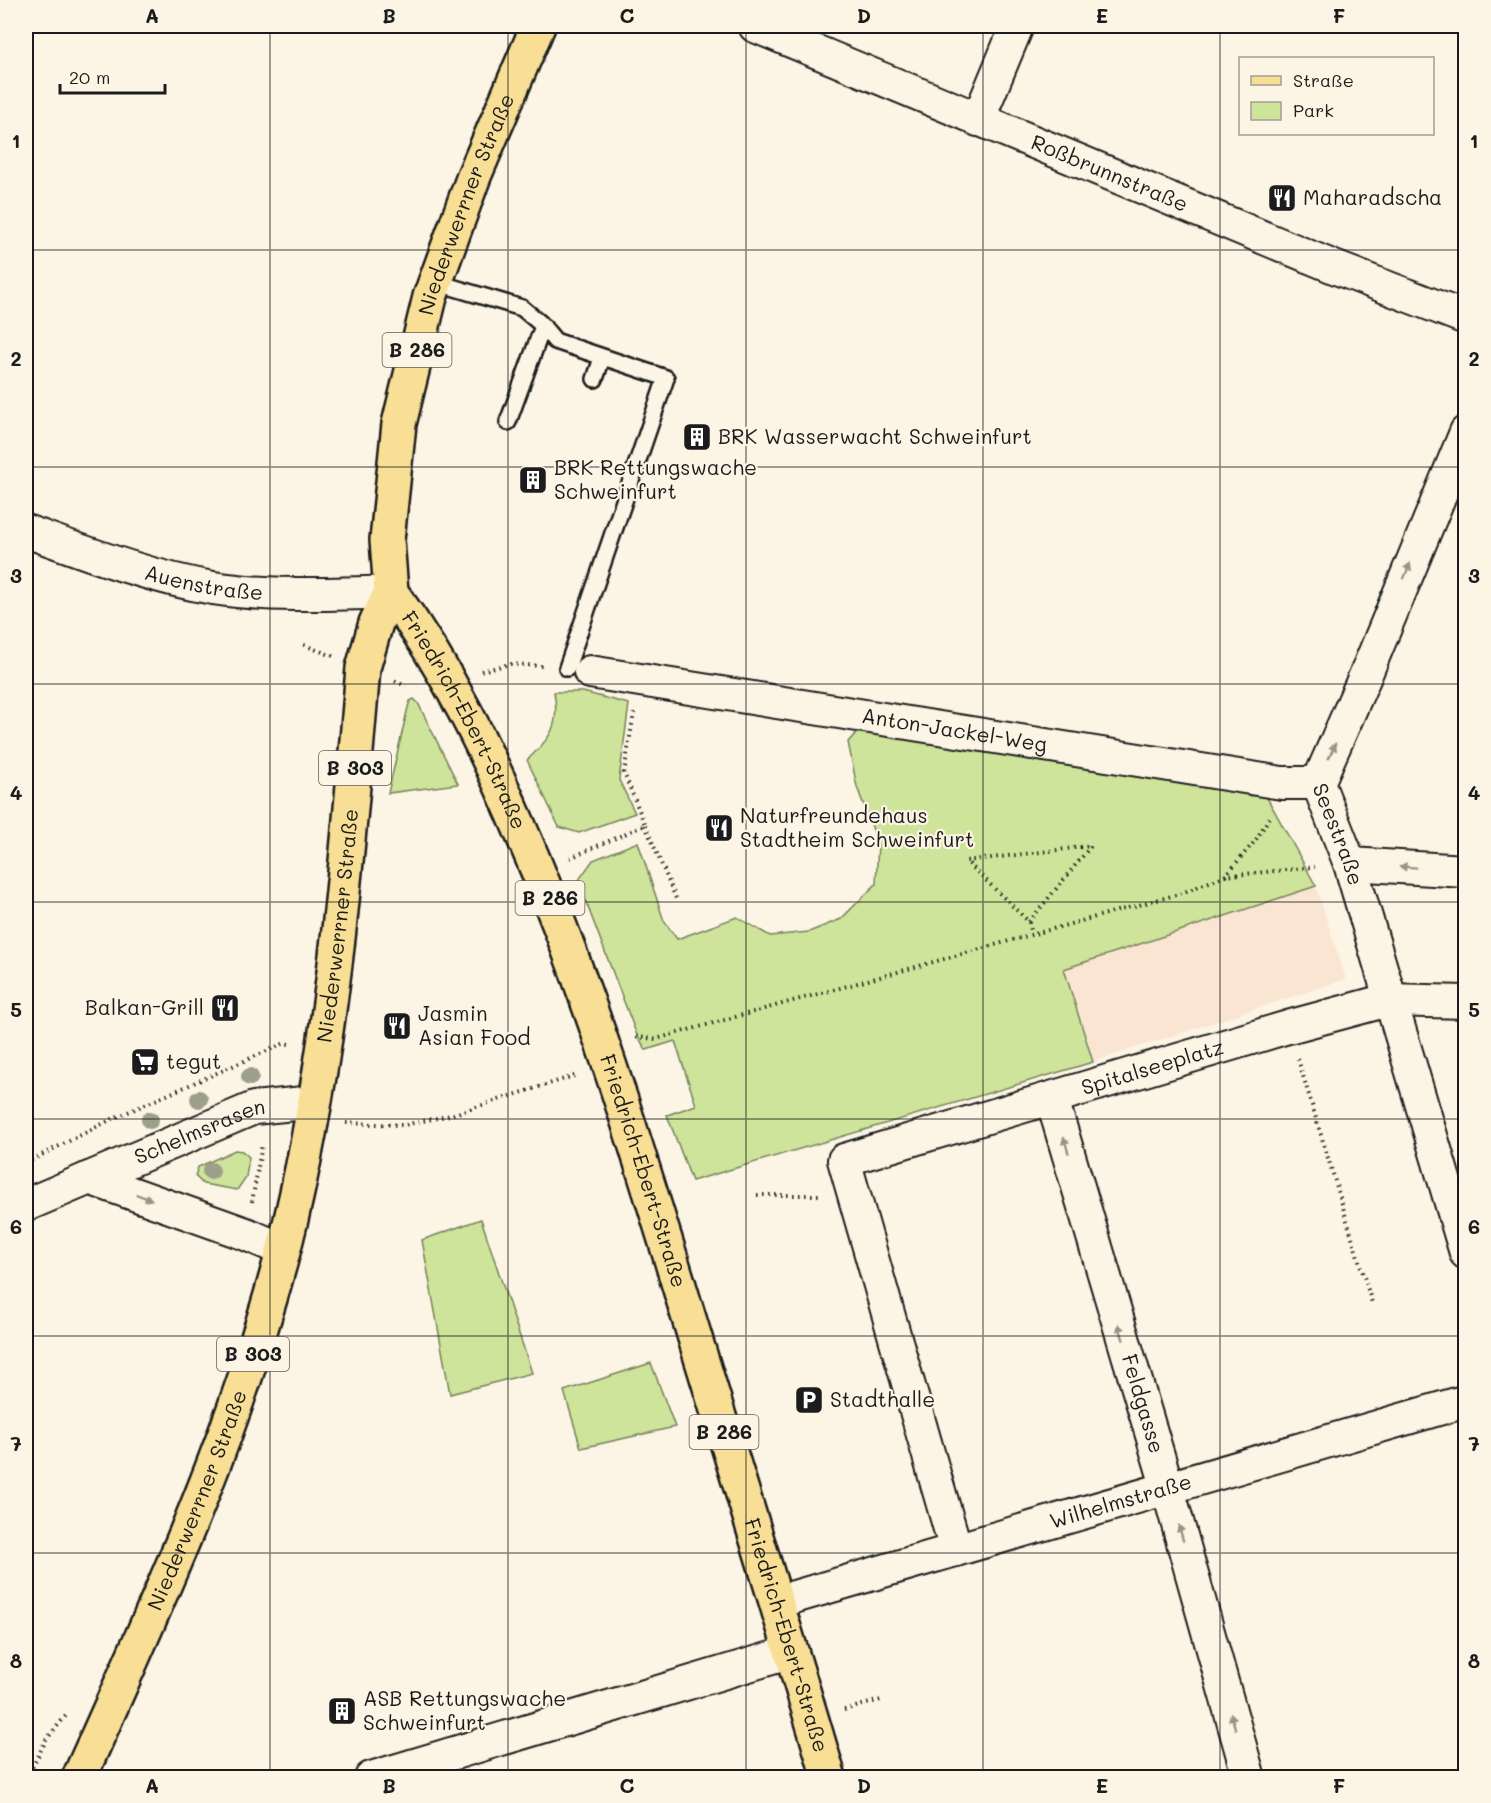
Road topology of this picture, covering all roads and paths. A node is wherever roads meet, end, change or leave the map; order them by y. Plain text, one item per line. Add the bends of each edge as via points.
1 (538, 26) edge
2 (755, 26) edge
3 (1017, 26) edge
4 (978, 120) junction
5 (435, 282) junction
6 (1466, 318) edge
7 (543, 326) junction
8 (602, 358) junction
9 (595, 379) dead end
10 (508, 422) dead end
11 (1466, 432) edge
12 (26, 531) edge
13 (391, 592) junction
14 (578, 670) junction
15 (480, 671) dead end
16 (642, 680) junction
17 (1282, 783) junction
18 (1318, 783) junction
19 (645, 825) junction
20 (567, 860) dead end
21 (1350, 864) junction
22 (1466, 871) edge
23 (1224, 876) junction
24 (677, 901) dead end
25 (1029, 922) junction
26 (1032, 934) junction
27 (1388, 1000) junction
28 (1466, 1002) edge
29 (1288, 1027) junction
30 (656, 1039) dead end
31 (285, 1043) dead end
32 (583, 1073) dead end
33 (1052, 1099) junction
34 (314, 1102) junction
35 (345, 1123) dead end
36 (26, 1163) edge
37 (89, 1178) junction
38 (757, 1195) dead end
39 (813, 1196) dead end
40 (26, 1205) edge
41 (283, 1250) junction
42 (1466, 1253) edge
43 (1372, 1303) dead end
44 (1466, 1401) edge
45 (1168, 1489) junction
46 (956, 1550) junction
47 (777, 1602) junction
48 (792, 1652) junction
49 (74, 1707) dead end
50 (27, 1778) edge
51 (79, 1778) edge
52 (371, 1778) edge
53 (829, 1778) edge
54 (1249, 1778) edge

1 - 5 main road, Niederwerrner Straße / B 286 via 474,176
2 - 4 street, Roßbrunnstraße
3 - 4 street
4 - 6 street, Roßbrunnstraße
5 - 7 lane via 522,308
5 - 13 main road, Niederwerrner Straße / B 286 via 399,424 387,540
7 - 8 lane via 555,341
7 - 10 lane
8 - 9 lane
8 - 14 lane via 666,378
18 -> 11 street, Seestraße
12 - 13 street, Auenstraße via 142,571 214,588 308,594
13 - 34 main road, Niederwerrner Straße / B 303 via 376,623 363,668 337,948
13 - 47 main road, Friedrich-Ebert-Straße / B 286 via 451,682 507,797 564,931 629,1120
14 - 15 path via 510,664
14 - 16 street, Anton-Jackel-Weg
16 - 17 street, Anton-Jackel-Weg
16 - 19 path via 624,773
17 - 18 street, Anton-Jackel-Weg
17 - 23 path via 1281,796 1255,841
18 - 21 street, Seestraße
19 - 20 path
19 - 24 path
22 -> 21 street
21 - 23 path
21 - 27 street, Seestraße
23 - 26 path via 1182,893
25 - 25 path via 966,861 1091,846 1050,897
25 - 26 path
26 - 30 path
27 - 28 street, Spitalseeplatz
27 - 29 street, Spitalseeplatz
27 - 42 street, Seestraße
29 - 33 street, Spitalseeplatz
29 - 43 path
31 - 36 path via 112,1119
32 - 35 path via 451,1115 404,1125
45 -> 33 street, Feldgasse
33 - 46 street, Spitalseeplatz via 844,1160
34 - 37 street, Schelmsrasen via 254,1107
34 - 41 main road, Niederwerrner Straße / B 303
37 - 40 street, Schelmsrasen
37 -> 41 street, Schelmsrasen
38 - 39 path
41 - 51 main road, Niederwerrner Straße / B 303 via 218,1457 172,1572
44 - 45 street, Wilhelmstraße
45 - 46 street, Wilhelmstraße
54 -> 45 street, Feldgasse
46 - 47 street, Wilhelmstraße
47 - 48 main road, Friedrich-Ebert-Straße / B 286
48 - 52 street
48 - 53 main road, Friedrich-Ebert-Straße / B 286
49 - 50 path via 46,1740

